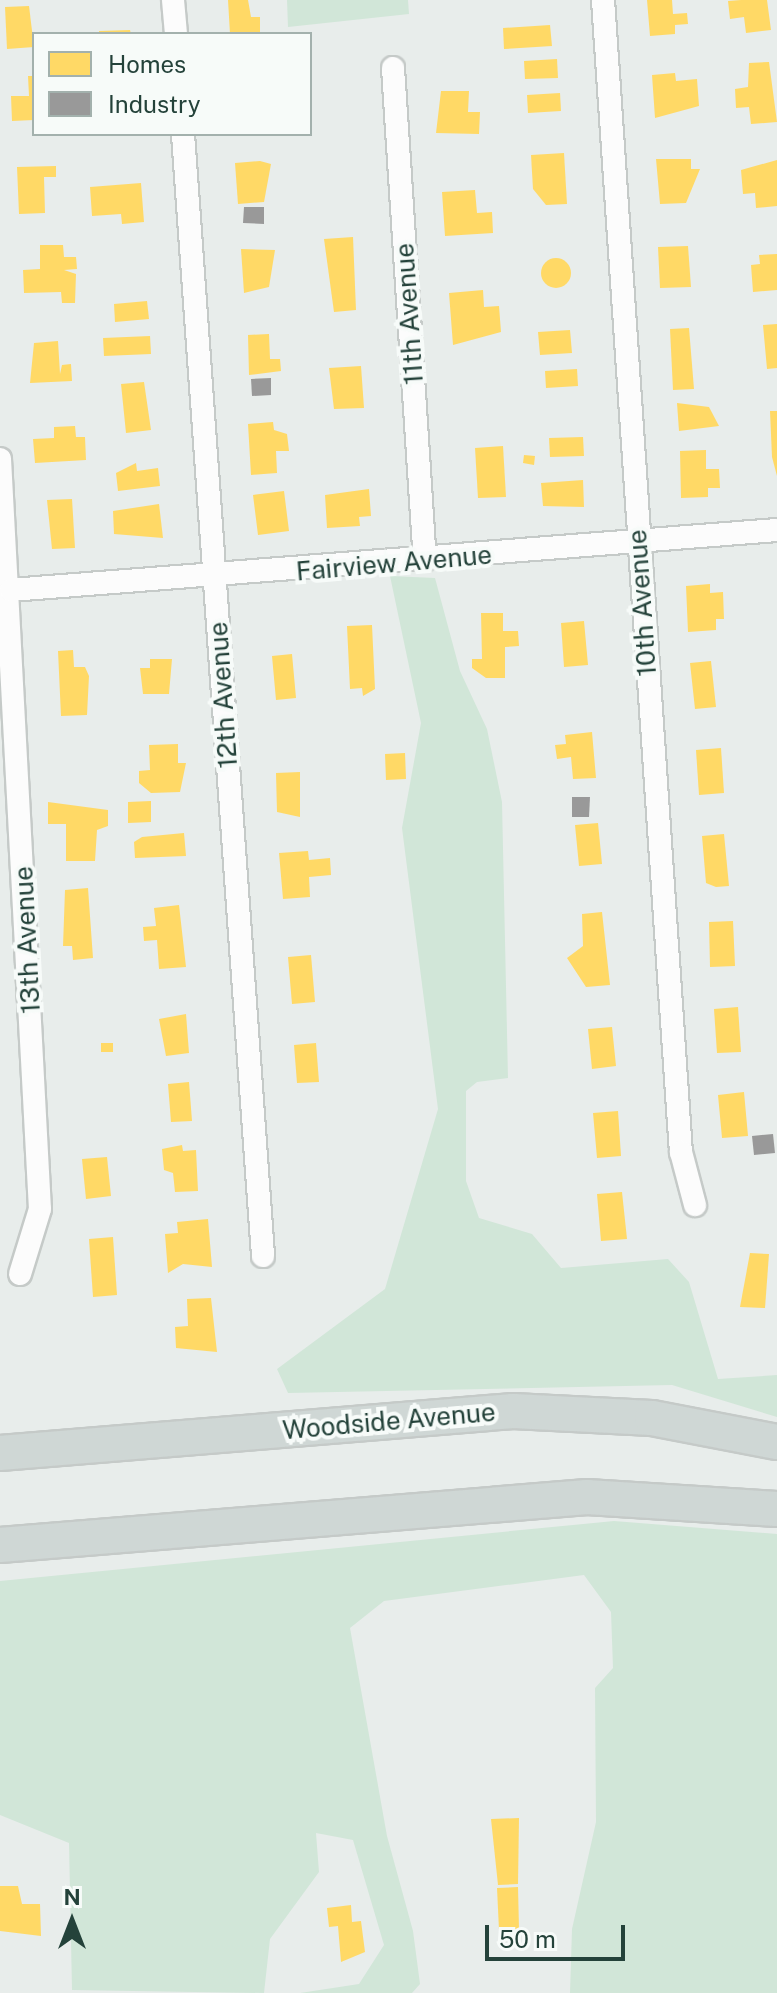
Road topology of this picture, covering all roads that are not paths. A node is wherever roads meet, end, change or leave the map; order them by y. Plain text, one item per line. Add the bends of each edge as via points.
1 (173, 0) edge
2 (603, 0) edge
3 (176, 32) edge
4 (393, 68) dead end
5 (183, 136) edge
6 (0, 459) edge
7 (777, 530) edge
8 (638, 541) junction
9 (425, 560) junction
10 (215, 578) junction
11 (11, 590) junction
12 (695, 1205) dead end
13 (263, 1256) dead end
14 (20, 1274) dead end
15 (777, 1442) edge
16 (0, 1453) edge
17 (777, 1509) edge
18 (0, 1545) edge

1 - 3 street
2 - 8 street, 10th Avenue
4 - 9 street, 11th Avenue
5 - 10 street, 12th Avenue
6 - 11 street, 13th Avenue
7 - 8 street, Fairview Avenue
8 - 9 street, Fairview Avenue
8 - 12 street, 10th Avenue via 681,1152
9 - 10 street, Fairview Avenue
10 - 11 street, Fairview Avenue
10 - 13 street, 12th Avenue
11 - 14 street, 13th Avenue via 40,1209
15 - 16 main road, Woodside Avenue via 652,1418 513,1411
17 - 18 main road via 587,1497

